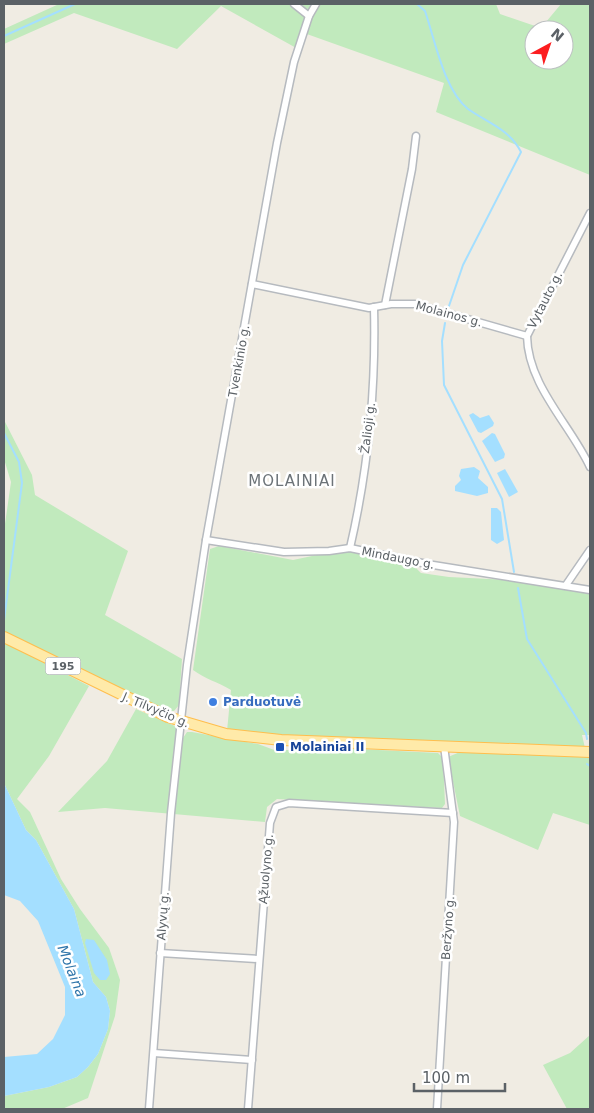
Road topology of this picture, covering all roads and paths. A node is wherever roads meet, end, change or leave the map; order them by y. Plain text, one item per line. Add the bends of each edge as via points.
1 (294, 4) edge
2 (316, 4) edge
3 (309, 16) junction
4 (416, 136) dead end
5 (590, 213) edge
6 (252, 284) junction
7 (385, 304) junction
8 (374, 307) junction
9 (527, 336) junction
10 (590, 467) edge
11 (206, 540) junction
12 (350, 548) junction
13 (590, 550) edge
14 (566, 585) junction
15 (590, 590) edge
16 (4, 637) edge
17 (181, 722) junction
18 (444, 746) junction
19 (590, 752) edge
20 (453, 813) junction
21 (160, 953) junction
22 (258, 959) junction
23 (154, 1053) junction
24 (252, 1060) junction
25 (149, 1109) edge
26 (248, 1109) edge
27 (437, 1109) edge

1 - 3 street
2 - 3 street, Tvenkinio g.
3 - 6 street, Tvenkinio g. via 294,62
4 - 7 street
5 - 9 street, Vytauto g.
6 - 8 street, Molainos g.
6 - 11 street, Tvenkinio g.
7 - 8 street, Molainos g.
7 - 9 street, Molainos g. via 415,304
8 - 12 street, Žalioji g. via 373,387 357,518
9 - 10 street, Vytauto g. via 533,371
11 - 12 street, Mindaugo g. via 284,552 329,552
11 - 17 street, Tvenkinio g.
12 - 14 street, Mindaugo g. via 427,564
13 - 14 street
14 - 15 street, Mindaugo g.
16 - 17 main road, J. Tilvyčio g. / 195
17 - 18 main road, J. Tilvyčio g. / 195 via 252,738
17 - 21 street, Alyvų g.
18 - 19 main road, J. Tilvyčio g. / 195
18 - 20 street, Beržyno g.
20 - 22 street, Ąžuolyno g. via 289,803 276,807 270,823
20 - 27 street, Beržyno g.
21 - 22 street
21 - 23 street, Alyvų g.
22 - 24 street, Ąžuolyno g.
23 - 24 street
23 - 25 street, Alyvų g.
24 - 26 street, Ąžuolyno g.

